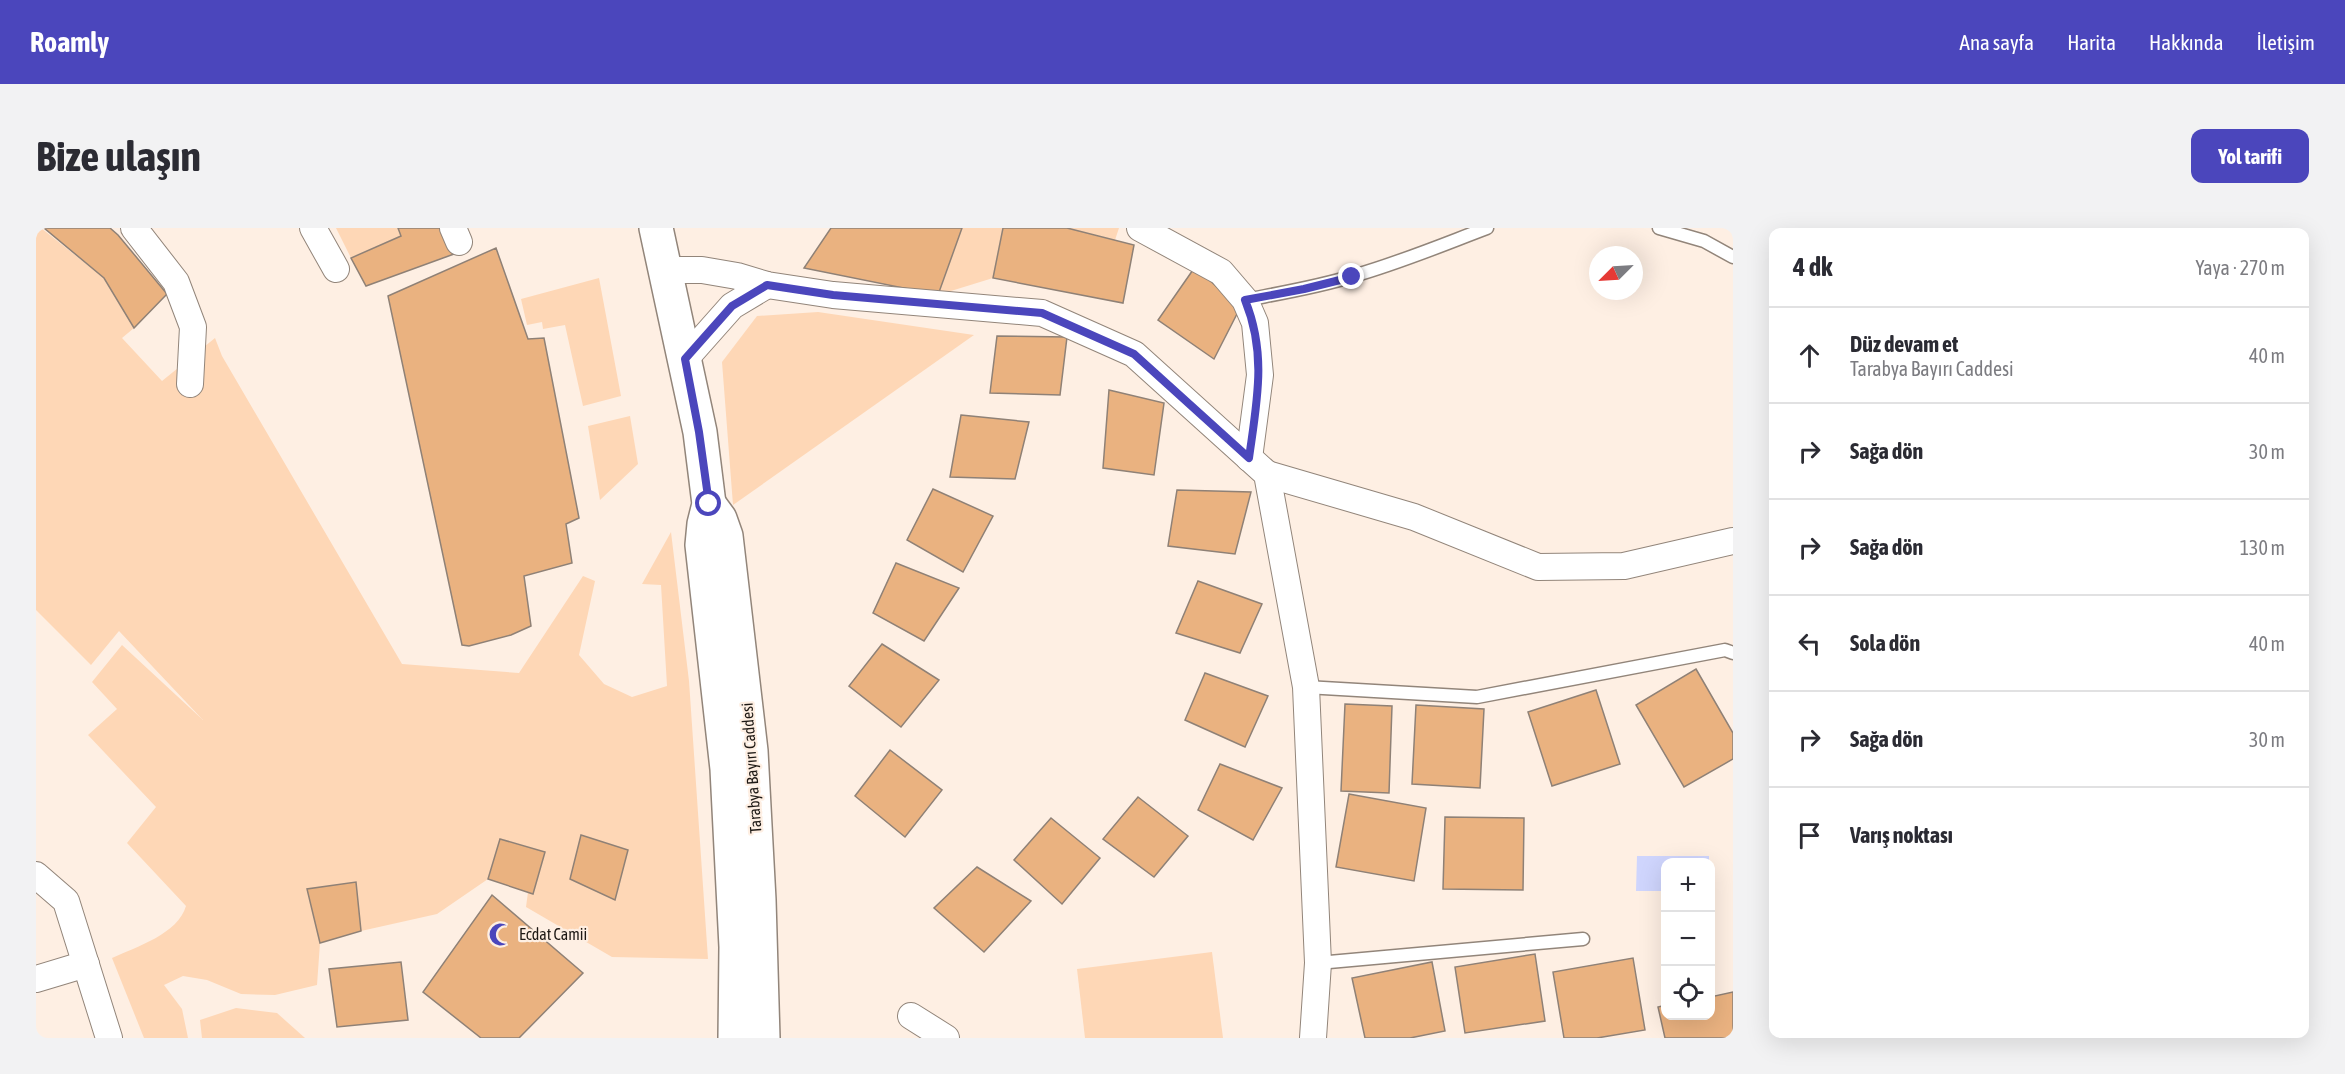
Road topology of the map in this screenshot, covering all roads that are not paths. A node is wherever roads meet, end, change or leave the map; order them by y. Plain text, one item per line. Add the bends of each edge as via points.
1 (134, 228) edge
2 (313, 228) edge
3 (656, 228) edge
4 (1140, 228) edge
5 (1487, 228) edge
6 (1659, 228) edge
7 (1733, 257) edge
8 (336, 268) dead end
9 (665, 270) junction
10 (767, 285) junction
11 (1245, 300) junction
12 (685, 359) junction
13 (190, 384) dead end
14 (1258, 466) junction
15 (709, 504) junction
16 (1733, 541) edge
17 (1733, 653) edge
18 (1306, 687) junction
19 (36, 875) edge
20 (1583, 939) dead end
21 (1318, 963) junction
22 (86, 964) junction
23 (36, 979) edge
24 (911, 1016) dead end
25 (109, 1038) edge
26 (735, 1038) edge
27 (752, 1038) edge
28 (763, 1038) edge
29 (946, 1038) edge
30 (1313, 1038) edge

1 - 13 street via 176,282 193,327
2 - 8 street
3 - 9 main road, Tarabya Bayırı Caddesi
4 - 11 street via 1221,272
5 - 11 lane via 1352,277
6 - 7 lane via 1704,241
9 - 10 street via 702,270
9 - 12 main road, Tarabya Bayırı Caddesi
10 - 12 street via 732,306
10 - 14 street via 833,295 1042,313 1134,354
11 - 14 street via 1255,323 1260,375
12 - 15 main road, Tarabya Bayırı Caddesi
14 - 16 street via 1414,517 1538,567 1624,566
14 - 18 street
15 - 26 main road, Tarabya Bayırı Caddesi via 702,545 727,769 736,946
15 - 28 main road, Tarabya Bayırı Caddesi via 726,536 751,752
17 - 18 lane via 1725,650 1477,698
18 - 21 street
19 - 22 street via 66,901
20 - 21 lane
21 - 30 street
22 - 23 street
22 - 25 street
24 - 29 street
26 - 27 main road

